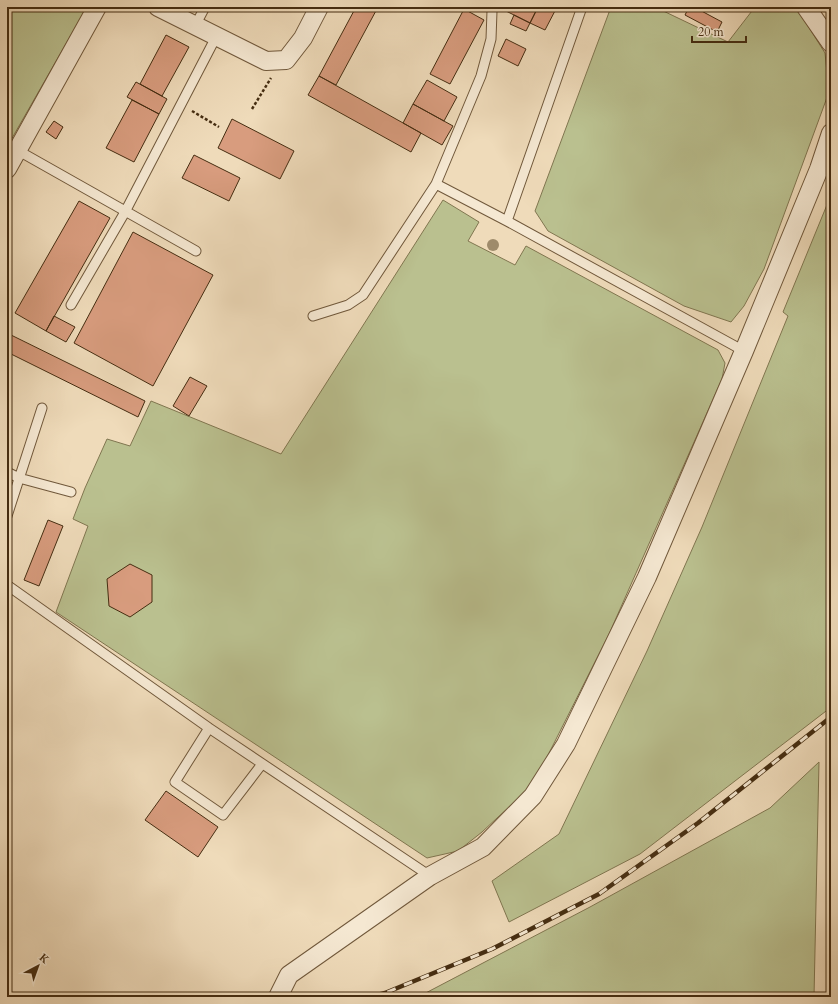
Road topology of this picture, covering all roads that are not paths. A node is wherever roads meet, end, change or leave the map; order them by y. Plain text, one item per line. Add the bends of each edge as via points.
1 (97, 7) edge
2 (158, 7) edge
3 (205, 7) edge
4 (318, 7) edge
5 (490, 7) edge
6 (582, 7) edge
7 (806, 7) edge
8 (195, 26) junction
9 (216, 37) junction
10 (831, 44) edge
11 (831, 133) edge
12 (17, 150) junction
13 (7, 169) edge
14 (436, 184) junction
15 (125, 212) junction
16 (506, 221) junction
17 (196, 251) dead end
18 (71, 305) dead end
19 (313, 316) dead end
20 (744, 351) junction
21 (42, 408) dead end
22 (7, 472) edge
23 (20, 478) junction
24 (71, 492) dead end
25 (7, 516) edge
26 (7, 585) edge
27 (209, 728) junction
28 (262, 764) junction
29 (430, 876) junction
30 (278, 997) edge

1 - 12 street
2 - 8 street
3 - 8 lane
4 - 9 street via 303,38 286,60 266,62
5 - 14 lane via 491,39 481,76
6 - 16 lane
7 - 10 street
8 - 9 street
9 - 15 lane
11 - 20 street via 819,169
12 - 13 street
12 - 15 lane
14 - 16 lane
14 - 19 lane via 363,295 348,305
15 - 17 lane
15 - 18 lane
16 - 20 lane
20 - 29 street via 647,577 566,744 533,796 483,847
21 - 23 lane
22 - 23 lane
23 - 24 lane
23 - 25 lane
26 - 27 lane
27 - 28 lane
27 - 28 lane via 175,782 223,815
28 - 29 lane
29 - 30 street via 288,975

